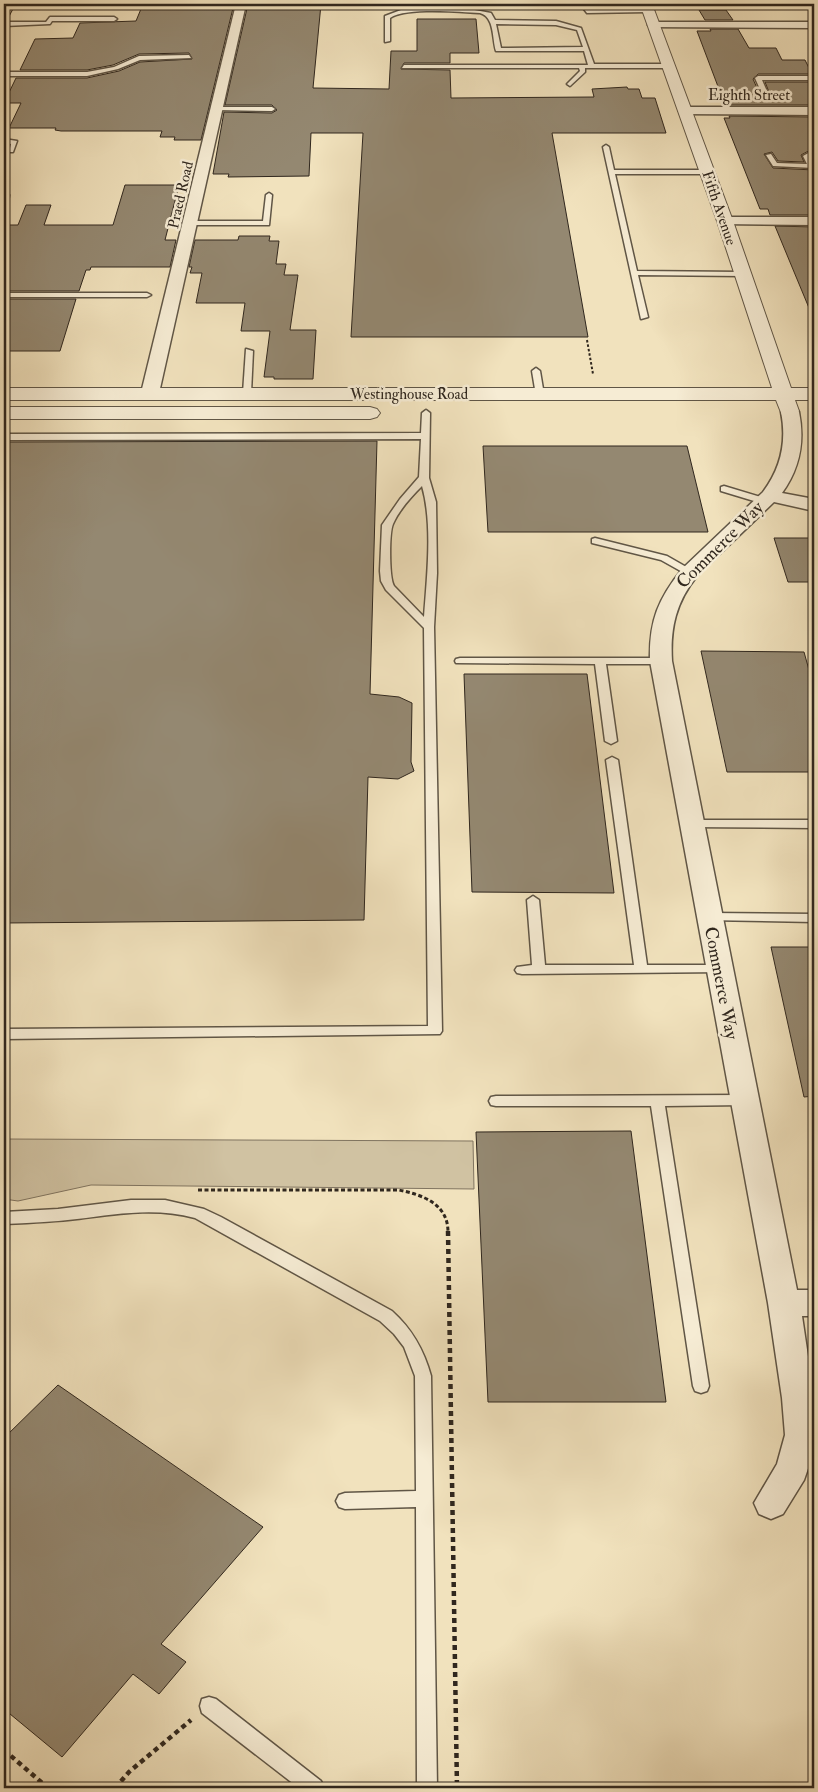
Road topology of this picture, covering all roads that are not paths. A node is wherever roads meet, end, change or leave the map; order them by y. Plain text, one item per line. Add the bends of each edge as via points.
1 (8, 4) edge
2 (241, 4) edge
3 (583, 4) edge
4 (649, 13) edge
5 (4, 14) edge
6 (114, 18) dead end
7 (493, 22) junction
8 (4, 24) edge
9 (809, 25) edge
10 (811, 38) dead end
11 (387, 41) dead end
12 (586, 49) junction
13 (189, 57) dead end
14 (582, 66) junction
15 (592, 66) junction
16 (668, 66) junction
17 (404, 67) dead end
18 (4, 74) edge
19 (814, 78) edge
20 (570, 84) dead end
21 (766, 96) dead end
22 (218, 109) junction
23 (272, 109) dead end
24 (685, 111) junction
25 (814, 111) edge
26 (4, 141) edge
27 (606, 147) dead end
28 (11, 151) dead end
29 (814, 152) edge
30 (768, 155) dead end
31 (813, 166) edge
32 (612, 172) junction
33 (707, 172) junction
34 (4, 192) edge
35 (269, 195) dead end
36 (4, 202) edge
37 (724, 221) junction
38 (814, 221) edge
39 (191, 223) junction
40 (634, 273) junction
41 (741, 274) junction
42 (4, 295) edge
43 (147, 295) dead end
44 (644, 317) dead end
45 (249, 351) dead end
46 (536, 371) dead end
47 (150, 393) junction
48 (247, 393) junction
49 (4, 394) edge
50 (814, 394) edge
51 (426, 404) junction
52 (540, 407) junction
53 (787, 408) junction
54 (4, 413) edge
55 (386, 413) dead end
56 (406, 413) dead end
57 (446, 413) dead end
58 (426, 436) junction
59 (4, 437) edge
60 (424, 478) junction
61 (724, 489) dead end
62 (767, 499) junction
63 (814, 504) edge
64 (595, 541) dead end
65 (690, 572) junction
66 (429, 627) junction
67 (460, 660) dead end
68 (600, 661) junction
69 (661, 661) junction
70 (612, 741) dead end
71 (612, 760) dead end
72 (691, 824) junction
73 (814, 824) edge
74 (533, 900) dead end
75 (709, 918) junction
76 (814, 918) edge
77 (641, 969) junction
78 (719, 969) junction
79 (522, 970) dead end
80 (539, 970) junction
81 (4, 1034) edge
82 (657, 1100) junction
83 (744, 1100) junction
84 (496, 1101) dead end
85 (4, 1218) edge
86 (784, 1303) junction
87 (814, 1303) edge
88 (701, 1386) dead end
89 (424, 1499) junction
90 (345, 1501) dead end
91 (771, 1502) dead end
92 (209, 1706) road end
93 (314, 1788) edge
94 (427, 1788) edge

1 - 5 main road
2 - 22 street, Praed Road
3 - 4 lane via 587,11
4 - 9 street
4 - 16 street, Fifth Avenue
6 - 8 lane
7 - 11 lane via 486,13 473,11 394,13 387,17
7 - 12 lane via 556,23 579,29
7 - 12 lane via 498,53
9 - 10 street
12 - 15 lane
13 - 18 lane via 140,58 116,68 86,74
14 - 15 lane
14 - 17 lane
14 - 20 lane via 583,71
15 - 16 lane
16 - 24 street, Fifth Avenue
19 - 21 lane via 758,78
22 - 23 lane
22 - 39 street, Praed Road
24 - 25 street, Eighth Street
24 - 33 street, Fifth Avenue
26 - 28 lane via 15,142
27 - 32 lane
29 - 31 lane via 806,156
30 - 31 lane via 775,165
32 - 33 lane
32 - 40 lane
33 - 37 street, Fifth Avenue
34 - 36 lane
35 - 39 lane via 266,223
37 - 38 street
37 - 41 street, Fifth Avenue
39 - 47 street, Praed Road
40 - 41 lane
40 - 44 lane
41 - 53 street, Fifth Avenue
42 - 43 lane
45 - 48 lane
46 - 52 lane
47 - 48 street, Westinghouse Road
47 - 49 street, Westinghouse Road
48 - 51 street, Westinghouse Road
50 - 53 street, Westinghouse Road
51 - 52 street, Westinghouse Road
51 - 56 street, Westinghouse Road
51 - 57 street, Westinghouse Road
51 - 58 lane
52 - 53 street, Westinghouse Road via 597,395
53 - 62 street, Commerce Way via 793,425 792,451 780,483
54 - 55 street, Westinghouse Road
58 - 59 lane
58 - 60 lane
60 - 66 lane via 431,502
60 - 66 lane via 403,501 387,526 385,571 390,588
61 - 62 lane
62 - 63 street, Commerce Way
62 - 65 street, Commerce Way
64 - 65 lane via 664,558
65 - 69 street, Commerce Way via 670,598 665,611 660,642
66 - 81 lane via 435,1031
67 - 68 lane
68 - 69 lane
68 - 70 lane
69 - 72 street, Commerce Way
71 - 77 lane
72 - 73 lane
72 - 75 street, Commerce Way
74 - 80 lane
75 - 76 lane
75 - 78 street, Commerce Way
77 - 78 lane
77 - 80 lane
78 - 83 street, Commerce Way
79 - 80 lane
82 - 83 lane
82 - 84 lane
82 - 88 lane
83 - 86 street, Commerce Way
85 - 89 lane via 48,1217 148,1205 183,1207 200,1212 386,1316 410,1340 423,1376
86 - 87 street
86 - 91 street, Commerce Way via 802,1435 792,1470
89 - 90 lane
89 - 94 lane
92 - 93 lane

